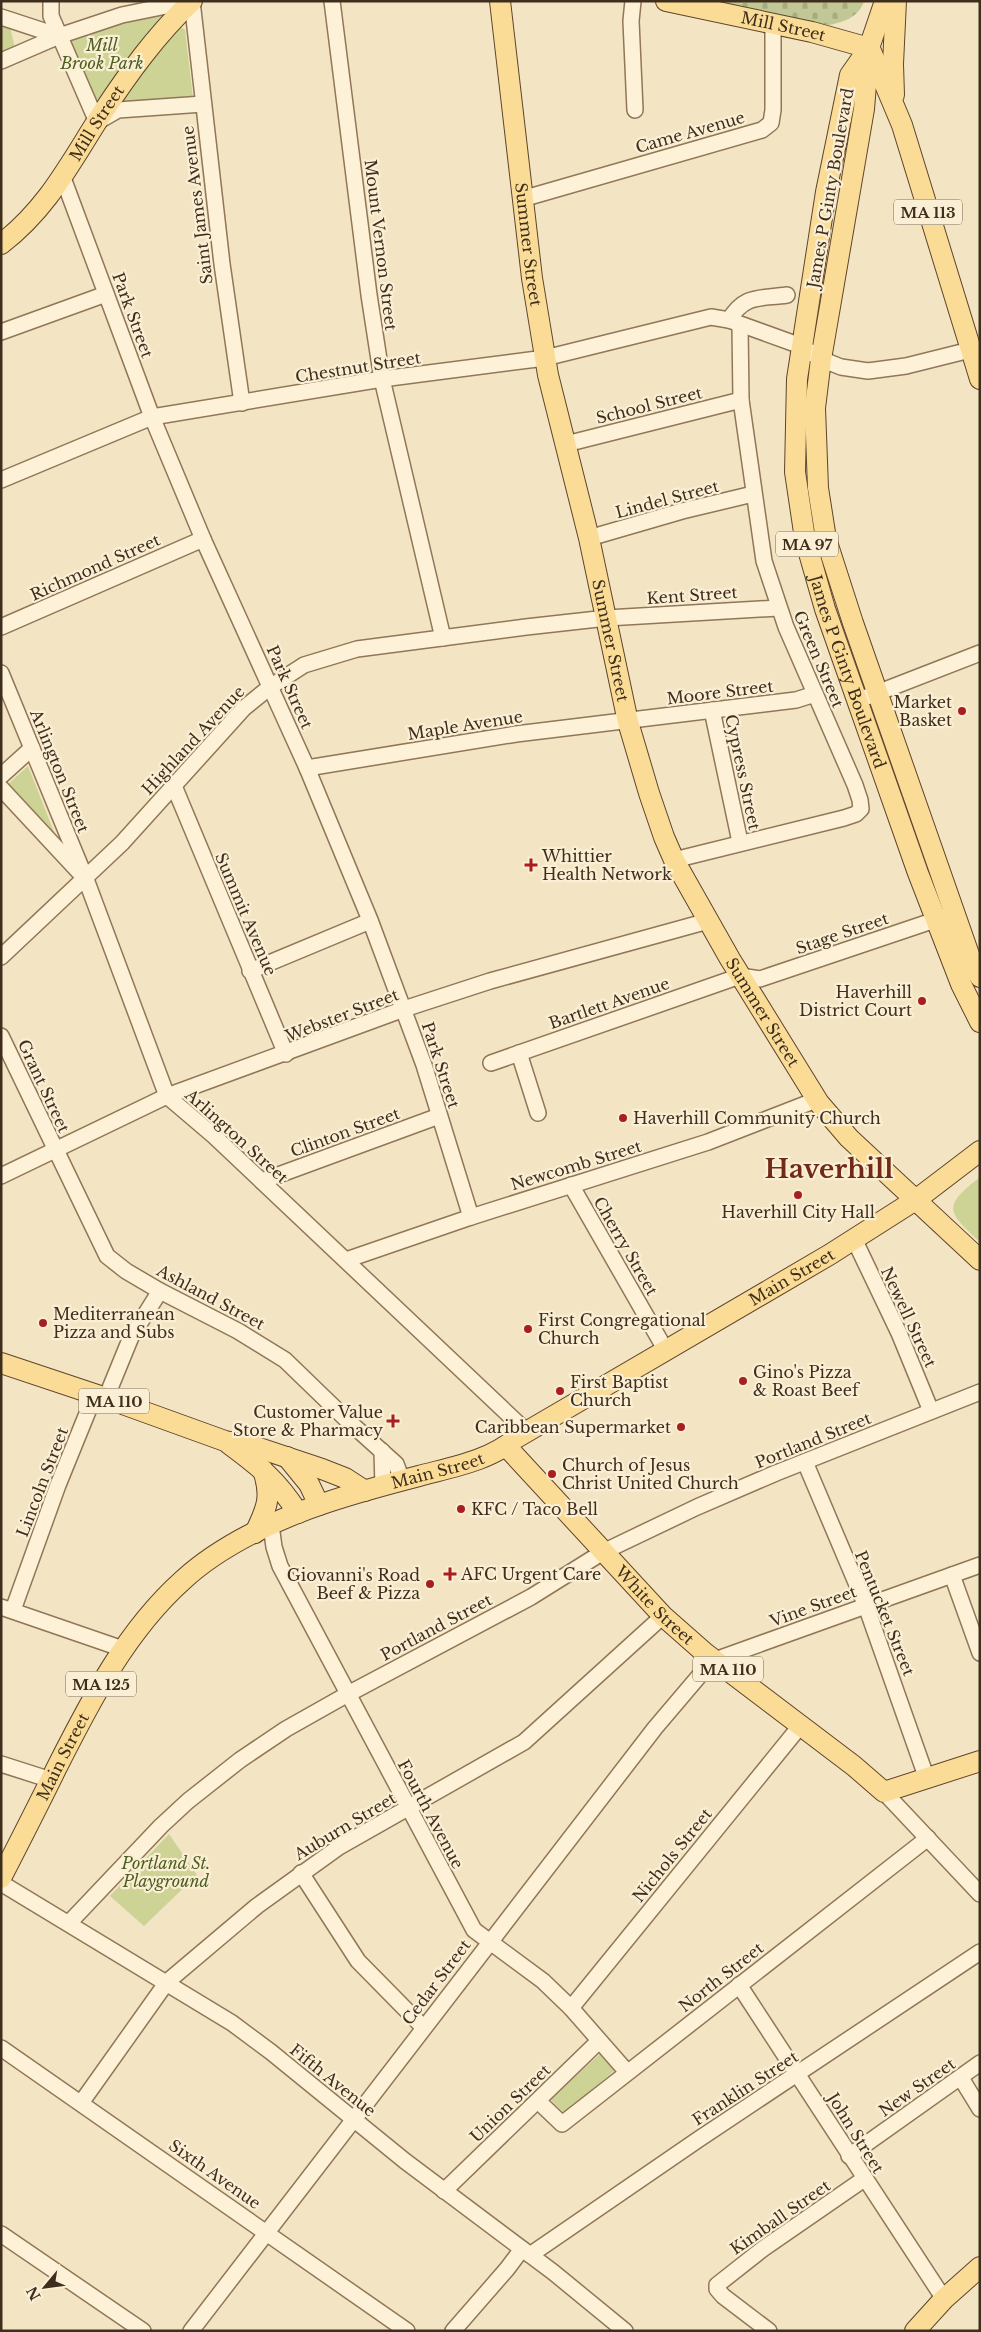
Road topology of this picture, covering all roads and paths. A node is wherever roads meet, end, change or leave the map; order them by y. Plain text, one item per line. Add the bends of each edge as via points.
1 (51, 1) edge
2 (192, 1) edge
3 (332, 1) edge
4 (500, 1) edge
5 (632, 1) edge
6 (666, 1) edge
7 (885, 1) edge
8 (896, 1) edge
9 (1, 17) edge
10 (773, 24) junction
11 (59, 36) junction
12 (869, 48) junction
13 (1, 61) edge
14 (203, 104) junction
15 (894, 107) junction
16 (635, 110) dead end
17 (97, 122) junction
18 (63, 178) junction
19 (522, 199) junction
20 (1, 244) edge
21 (106, 294) junction
22 (787, 295) dead end
23 (734, 323) junction
24 (1, 332) edge
25 (801, 346) junction
26 (970, 350) junction
27 (545, 358) junction
28 (821, 360) junction
29 (382, 379) junction
30 (980, 379) edge
31 (741, 400) junction
32 (242, 403) junction
33 (152, 417) junction
34 (566, 444) junction
35 (1, 480) edge
36 (753, 494) junction
37 (589, 538) junction
38 (203, 539) junction
39 (778, 608) junction
40 (607, 618) junction
41 (1, 628) edge
42 (443, 638) junction
43 (980, 653) edge
44 (1, 673) edge
45 (270, 686) junction
46 (877, 691) junction
47 (815, 694) junction
48 (859, 700) junction
49 (712, 710) junction
50 (628, 722) junction
51 (32, 748) junction
52 (307, 768) junction
53 (1, 776) edge
54 (174, 786) junction
55 (1, 788) edge
56 (740, 842) junction
57 (674, 860) junction
58 (85, 878) junction
59 (955, 914) junction
60 (936, 919) junction
61 (370, 920) junction
62 (708, 921) junction
63 (1, 957) edge
64 (250, 971) junction
65 (740, 976) junction
66 (980, 978) edge
67 (404, 1010) junction
68 (980, 1022) edge
69 (1, 1036) edge
70 (518, 1053) junction
71 (286, 1054) junction
72 (491, 1063) dead end
73 (167, 1096) junction
74 (816, 1100) junction
75 (538, 1113) dead end
76 (439, 1116) junction
77 (56, 1151) junction
78 (980, 1151) edge
79 (1, 1176) edge
80 (262, 1181) junction
81 (571, 1185) junction
82 (917, 1199) junction
83 (471, 1216) junction
84 (854, 1239) junction
85 (346, 1260) junction
86 (980, 1260) edge
87 (160, 1291) junction
88 (666, 1349) junction
89 (1, 1363) edge
90 (980, 1392) edge
91 (100, 1396) junction
92 (930, 1411) junction
93 (527, 1432) junction
94 (225, 1441) junction
95 (506, 1446) junction
96 (382, 1451) junction
97 (288, 1458) junction
98 (805, 1462) junction
99 (263, 1470) junction
100 (402, 1480) junction
101 (374, 1488) junction
102 (319, 1505) junction
103 (298, 1513) junction
104 (263, 1529) junction
105 (603, 1552) junction
106 (980, 1565) edge
107 (952, 1575) junction
108 (866, 1606) junction
109 (7, 1608) edge
110 (663, 1616) junction
111 (123, 1649) junction
112 (980, 1653) edge
113 (715, 1660) junction
114 (348, 1694) junction
115 (801, 1725) junction
116 (980, 1761) edge
117 (1, 1764) edge
118 (927, 1779) junction
119 (51, 1780) junction
120 (884, 1792) junction
121 (408, 1808) junction
122 (928, 1838) junction
123 (301, 1873) junction
124 (1, 1878) edge
125 (1, 1883) edge
126 (980, 1894) edge
127 (69, 1923) junction
128 (488, 1942) junction
129 (980, 1952) edge
130 (166, 1982) junction
131 (739, 1985) junction
132 (571, 2008) junction
133 (423, 2027) junction
134 (599, 2041) junction
135 (1, 2048) edge
136 (980, 2063) edge
137 (627, 2072) junction
138 (798, 2074) junction
139 (961, 2078) junction
140 (538, 2101) junction
141 (81, 2103) junction
142 (980, 2110) edge
143 (352, 2120) junction
144 (849, 2156) junction
145 (864, 2180) junction
146 (444, 2190) junction
147 (266, 2232) junction
148 (1, 2234) edge
149 (526, 2252) junction
150 (980, 2267) edge
151 (944, 2299) junction
152 (922, 2328) edge
153 (196, 2329) edge
154 (144, 2331) edge
155 (408, 2331) edge
156 (453, 2331) edge
157 (625, 2331) edge
158 (769, 2331) edge

1 - 11 street via 51,16
2 - 11 street via 122,15
2 - 14 street, Saint James Avenue
2 - 17 main road, Mill Street via 162,31
3 - 29 street, Mount Vernon Street
4 - 19 main road, Summer Street
5 - 16 street
6 - 10 main road, Mill Street
7 - 12 main road, MA 97
8 - 15 main road
9 - 11 street
10 - 12 main road, Mill Street
10 - 19 street, Came Avenue via 773,110 771,123 762,130
11 - 13 street
11 - 17 street
12 - 15 main road, MA 113
12 - 25 main road, James P Ginty Boulevard / MA 97 via 850,75
12 - 28 main road, James P Ginty Boulevard / MA 97 via 864,109
14 - 17 street via 118,110
14 - 32 street, Saint James Avenue
15 - 26 main road, MA 113
17 - 18 main road, Mill Street
18 - 20 main road, Mill Street via 29,221
18 - 21 street, Park Street
19 - 27 main road, Summer Street
21 - 24 street
21 - 33 street, Park Street
22 - 23 street via 743,302 736,308
23 - 25 street, Chestnut Street
23 - 27 street, Chestnut Street via 711,317
23 - 31 street, Green Street
25 - 28 street, Chestnut Street
25 - 48 main road, James P Ginty Boulevard / MA 97 via 795,419 799,505 812,568
26 - 28 street, Chestnut Street via 906,366 868,371
26 - 30 main road, MA 113
27 - 29 street, Chestnut Street
27 - 34 main road, Summer Street
28 - 46 main road, James P Ginty Boulevard / MA 97 via 815,408 821,514
29 - 32 street, Chestnut Street
29 - 42 street, Mount Vernon Street
31 - 34 street, School Street
31 - 36 street, Green Street
32 - 33 street, Chestnut Street
33 - 35 street, Chestnut Street
33 - 38 street, Park Street
34 - 37 main road, Summer Street
36 - 37 street, Lindel Street
36 - 39 street, Green Street via 764,561
37 - 40 main road, Summer Street
38 - 41 street, Richmond Street
38 - 45 street, Park Street
39 - 40 street, Kent Street
39 - 47 street, Green Street
40 - 42 street, Highland Avenue
40 - 50 main road, Summer Street
42 - 45 street, Highland Avenue via 328,656 304,664
43 - 46 street
44 - 51 street, Arlington Street
45 - 52 street, Park Street
45 - 54 street, Highland Avenue via 231,721
46 - 48 street
46 - 59 main road, James P Ginty Boulevard / MA 97
47 - 49 street, Moore Street via 796,700
47 - 56 street, Green Street via 855,785 861,809 844,818
48 - 60 main road, James P Ginty Boulevard / MA 97
49 - 50 street, Moore Street
49 - 56 street, Cypress Street
50 - 52 street, Maple Avenue via 516,734
50 - 57 main road, Summer Street via 649,793
51 - 53 street
51 - 58 street, Arlington Street
52 - 61 street, Park Street
54 - 58 street, Highland Avenue
54 - 64 street, Summit Avenue
55 - 58 street
56 - 57 street, Green Street
57 - 62 main road, Summer Street
58 - 63 street, Highland Avenue
58 - 73 street, Arlington Street
59 - 60 street, Stage Street
59 - 66 main road, James P Ginty Boulevard / MA 97
60 - 65 street, Stage Street via 760,979
60 - 68 main road, James P Ginty Boulevard / MA 97 via 961,984
61 - 64 street
61 - 67 street, Park Street
62 - 65 main road, Summer Street
62 - 67 street, Webster Street via 490,981
64 - 71 street, Summit Avenue
65 - 70 street, Bartlett Avenue
65 - 74 main road, Summer Street
67 - 71 street, Webster Street
67 - 76 street, Park Street
69 - 77 street, Grant Street
70 - 72 street, Bartlett Avenue
70 - 75 street
71 - 73 street, Webster Street
73 - 77 street, Webster Street
73 - 80 street, Arlington Street
74 - 81 street, Newcomb Street via 708,1142
74 - 82 main road, Summer Street via 849,1138
76 - 80 street, Clinton Street
76 - 83 street, Park Street
77 - 79 street, Webster Street
77 - 87 street, Ashland Street via 107,1256
78 - 82 main road, Main Street
80 - 85 street, Arlington Street
81 - 83 street, Newcomb Street
81 - 88 street, Cherry Street
82 - 84 main road, Main Street
82 - 86 main road, Summer Street
83 - 85 street, Newcomb Street
84 - 88 main road, Main Street
84 - 92 street, Newell Street via 900,1333
85 - 93 street, Arlington Street
87 - 91 street, Lincoln Street
87 - 96 street, Ashland Street via 238,1331 285,1360
88 - 93 main road, Main Street
89 - 91 main road, MA 110
90 - 92 street, Portland Street
91 - 94 main road, MA 110
91 - 109 street, Lincoln Street via 58,1485
92 - 98 street, Portland Street
93 - 95 main road, Main Street
94 - 97 main road, MA 110 via 250,1445
94 - 99 main road, MA 110
95 - 100 main road, Main Street via 474,1461
95 - 105 main road, White Street / MA 110
96 - 100 street, Ashland Street via 396,1464
96 - 101 street
97 - 101 main road, MA 110
97 - 102 main road via 309,1484
98 - 105 street, Portland Street via 697,1507
98 - 108 street, Pentucket Street
99 - 103 main road, MA 110 via 282,1488
99 - 104 main road via 269,1488
100 - 101 main road, Main Street
101 - 102 main road, Main Street
102 - 103 main road, Main Street
103 - 104 main road, Main Street / MA 125
104 - 111 main road, Main Street / MA 125 via 184,1578
104 - 114 street, Fourth Avenue
105 - 110 main road, White Street / MA 110
105 - 114 street, Portland Street via 531,1597
106 - 107 street, Vine Street
107 - 108 street, Vine Street
107 - 112 street
108 - 113 street, Vine Street
108 - 118 street, Pentucket Street
109 - 111 street
110 - 113 main road, White Street / MA 110
110 - 121 street, Auburn Street via 534,1734 514,1749
111 - 119 main road, Main Street / MA 125
113 - 115 main road, White Street / MA 110
113 - 128 street, Cedar Street via 655,1728
114 - 121 street, Fourth Avenue
114 - 127 street, Portland Street via 286,1729 211,1782 161,1826
115 - 120 main road, White Street / MA 110
115 - 132 street, Nichols Street
116 - 118 main road
117 - 119 street
118 - 120 main road
119 - 124 main road, Main Street / MA 125
120 - 122 street
121 - 123 street, Auburn Street via 339,1846
121 - 128 street, Fourth Avenue via 474,1930
122 - 126 street
122 - 131 street, North Street
123 - 130 street, Auburn Street
123 - 133 street via 358,1961
125 - 127 street, Fifth Avenue
127 - 130 street, Fifth Avenue
128 - 132 street, Fourth Avenue via 542,1981
128 - 133 street, Cedar Street
129 - 138 street, Franklin Street
130 - 141 street, Auburn Street
130 - 143 street, Fifth Avenue via 232,2023
131 - 137 street, North Street
131 - 138 street, John Street
132 - 134 street, Fourth Avenue
133 - 143 street, Cedar Street
134 - 137 street, Fourth Avenue
134 - 140 street, Union Street
135 - 141 street, Sixth Avenue
136 - 139 street, New Street
137 - 140 street, North Street via 562,2124
138 - 144 street, John Street
138 - 149 street, Franklin Street
139 - 142 street
139 - 144 street, New Street
140 - 146 street, Union Street
141 - 147 street, Sixth Avenue
143 - 146 street, Fifth Avenue
143 - 147 street, Cedar Street
144 - 145 street, John Street
145 - 151 street, John Street
145 - 158 street, Kimball Street via 716,2285 722,2296
146 - 149 street, Fifth Avenue
147 - 153 street, Cedar Street
147 - 155 street, Sixth Avenue
148 - 154 street
149 - 156 street, Franklin Street
149 - 157 street, Fifth Avenue
150 - 151 main road
151 - 152 main road

